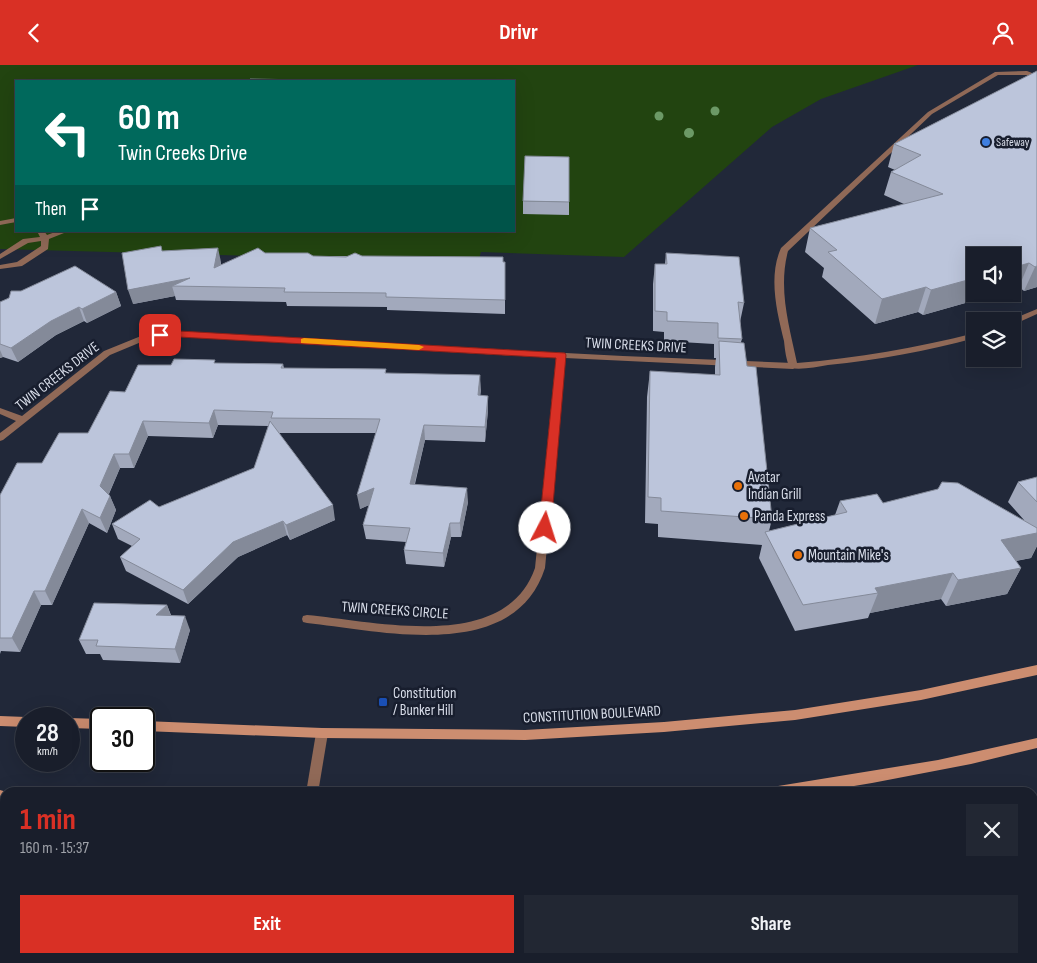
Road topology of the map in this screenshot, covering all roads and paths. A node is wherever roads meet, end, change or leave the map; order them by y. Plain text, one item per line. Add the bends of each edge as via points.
1 (1037, 77) edge
2 (15, 220) edge
3 (0, 223) edge
4 (60, 232) edge
5 (43, 235) edge
6 (0, 257) edge
7 (0, 267) edge
8 (1037, 311) edge
9 (1021, 318) edge
10 (966, 337) edge
11 (561, 355) junction
12 (793, 366) junction
13 (0, 411) edge
14 (23, 420) junction
15 (0, 438) edge
16 (308, 619) dead end
17 (1037, 670) edge
18 (0, 721) edge
19 (15, 722) edge
20 (155, 726) edge
21 (322, 733) junction
22 (1037, 743) edge
23 (313, 787) edge
24 (807, 787) edge

1 - 12 street via 997,73 930,113 784,250 779,264 778,289
2 - 3 street
4 - 5 street
5 - 6 street
5 - 7 street via 45,247 19,263
8 - 9 street
10 - 12 street, TWIN CREEKS DRIVE via 887,355
11 - 12 street, TWIN CREEKS DRIVE
11 - 14 street, TWIN CREEKS DRIVE via 160,335 107,353
11 - 16 street, TWIN CREEKS CIRCLE via 540,568 537,582 524,599 491,620 446,630
13 - 14 street
14 - 15 street, TWIN CREEKS DRIVE
17 - 21 main road, CONSTITUTION BOULEVARD via 921,695 795,715 692,725 525,735
18 - 19 main road
20 - 21 main road, CONSTITUTION BOULEVARD
21 - 23 street
22 - 24 main road via 992,755

